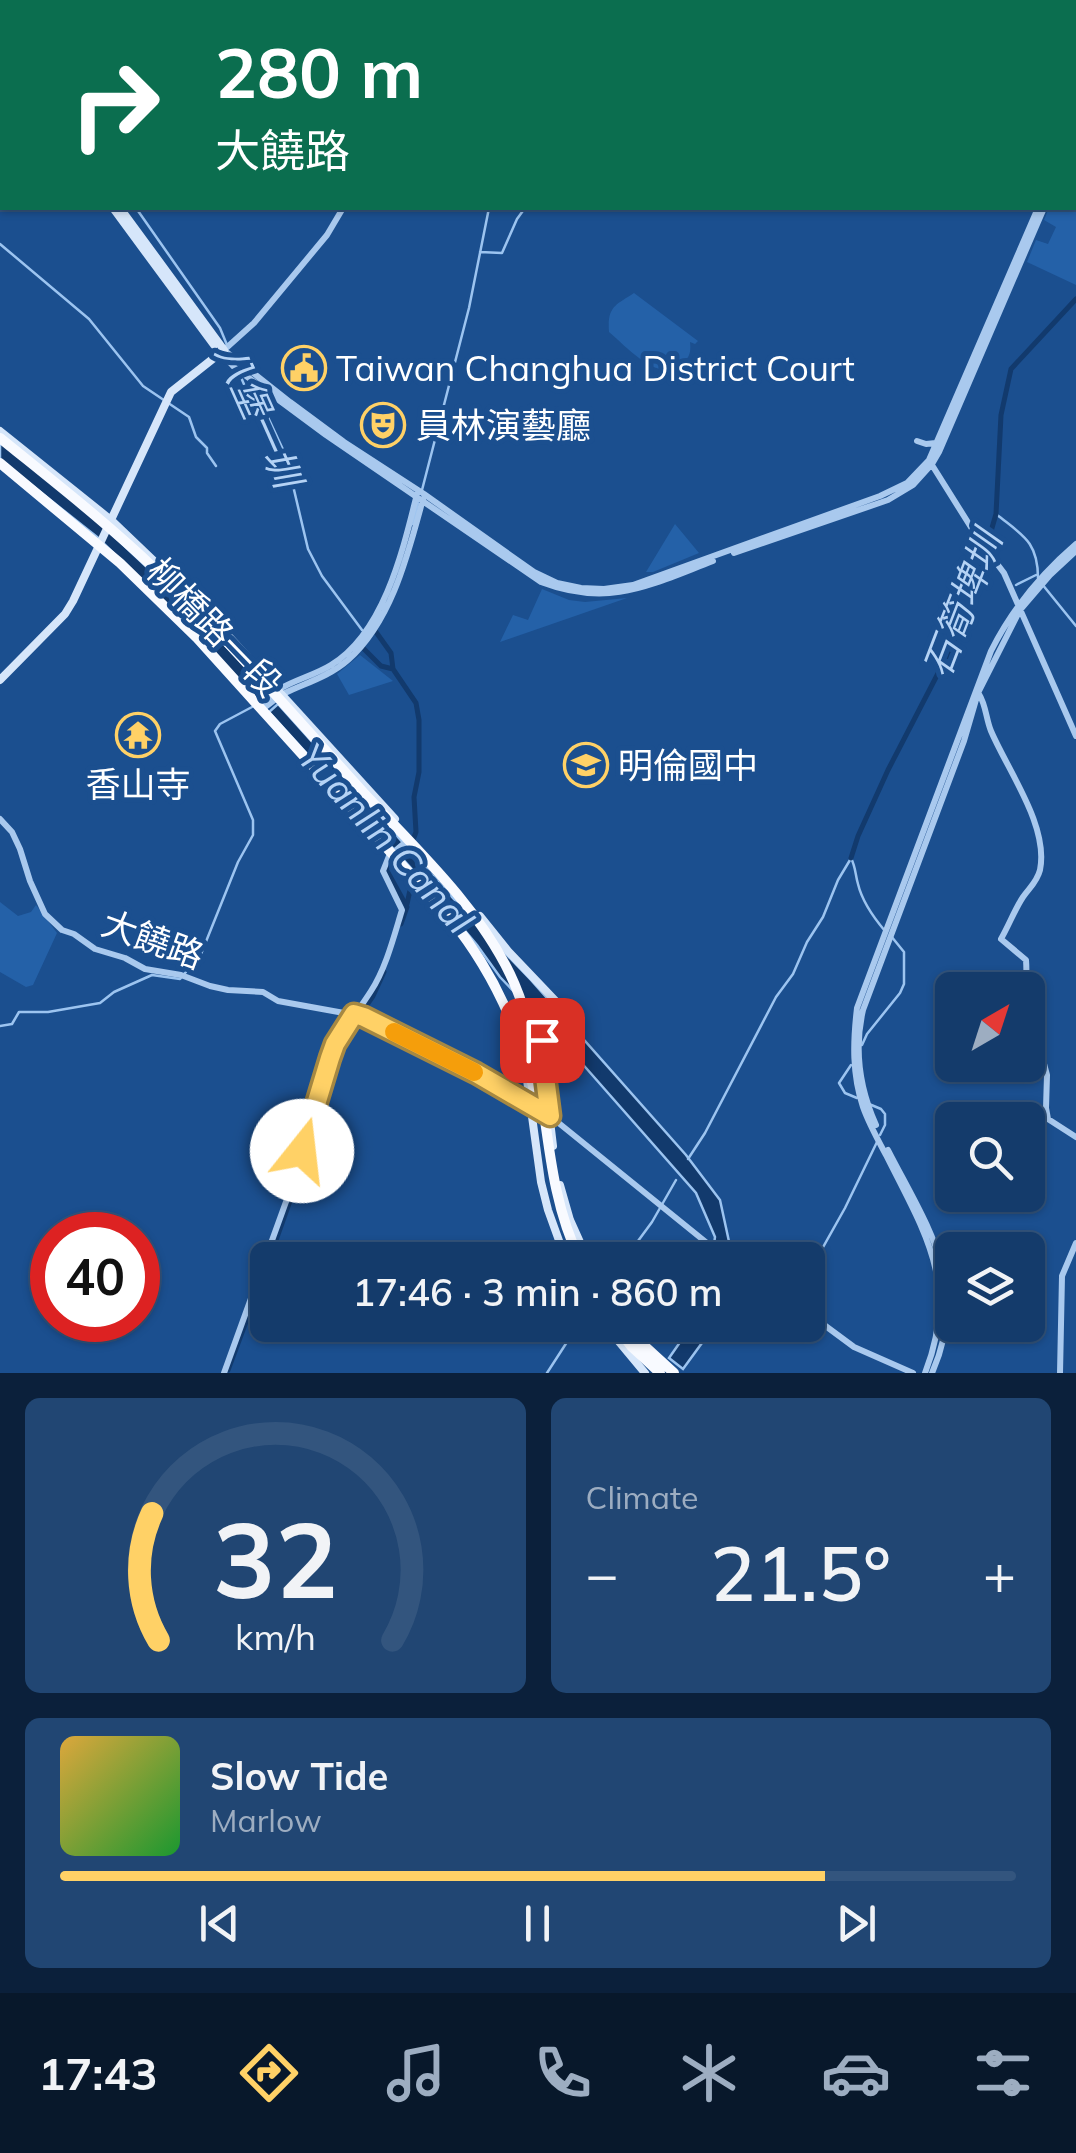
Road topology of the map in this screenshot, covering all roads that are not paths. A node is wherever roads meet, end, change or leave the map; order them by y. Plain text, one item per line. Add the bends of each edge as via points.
1 (118, 210) edge
2 (343, 210) edge
3 (1040, 210) edge
4 (1040, 210) edge
5 (222, 352) junction
6 (0, 434) edge
7 (917, 441) dead end
8 (936, 443) junction
9 (931, 462) junction
10 (0, 466) edge
11 (920, 478) junction
12 (941, 480) junction
13 (420, 495) junction
14 (110, 524) junction
15 (100, 546) junction
16 (1076, 547) edge
17 (1019, 607) junction
18 (0, 680) edge
19 (976, 692) junction
20 (277, 694) junction
21 (261, 708) junction
22 (1076, 736) edge
23 (0, 819) edge
24 (408, 839) junction
25 (393, 854) junction
26 (359, 1016) junction
27 (531, 1104) junction
28 (550, 1116) junction
29 (1076, 1137) edge
30 (560, 1242) edge
31 (570, 1242) edge
32 (571, 1242) edge
33 (580, 1242) edge
34 (705, 1242) edge
35 (1076, 1243) edge
36 (825, 1326) edge
37 (625, 1342) edge
38 (629, 1342) edge
39 (640, 1342) edge
40 (672, 1370) edge
41 (224, 1373) edge
42 (648, 1373) edge
43 (660, 1373) edge
44 (912, 1373) edge
45 (925, 1373) edge
46 (932, 1373) edge
47 (1060, 1373) edge

1 - 5 main road
2 - 5 street via 254,323
3 - 8 street
4 - 9 street
5 - 13 street
5 - 14 main road via 174,388
6 - 14 main road, 柳橋路一段
6 - 32 highway, bridge via 184,598 481,926 522,1003
7 - 8 street
8 - 9 street
9 - 11 street
9 - 12 street
9 - 13 street via 893,492 604,590 544,577
10 - 15 main road, 柳橋路一段
10 - 31 highway, bridge via 120,563 197,638 465,936 516,1031 536,1098 550,1189
11 - 12 street
11 - 13 street via 888,500 641,589 603,594 570,591 526,574
12 - 17 street via 1004,573
13 - 20 street via 373,625 349,660
14 - 15 main road, bridge
14 - 20 main road, 柳橋路一段 via 202,606
15 - 18 main road via 66,614
15 - 21 main road, 柳橋路一段
16 - 17 street
17 - 19 street
17 - 22 street
19 - 29 street via 1040,840 1037,878 1001,938 1026,960 1026,989 1040,1004 1048,1118
19 - 45 street via 857,1008 853,1044 862,1104 934,1258 938,1329
19 - 46 street via 964,741 860,1020 860,1079 868,1104 930,1230 945,1276 948,1318
20 - 21 street, bridge
20 - 24 main road, 柳橋路一段
21 - 25 main road, 柳橋路一段
23 - 26 street, 大饒路 via 20,848 45,914 95,949 146,970
24 - 25 street, bridge
24 - 28 main road, 柳橋路一段 via 568,1014 547,1030 541,1046
25 - 26 street via 383,872 402,910
25 - 27 main road, 柳橋路一段 via 484,969 514,1032
26 - 27 street, 大饒路
26 - 41 street via 335,1044
27 - 28 street, 大饒路
27 - 30 main road, 柳橋路一段 via 541,1182
28 - 33 main road via 560,1186
28 - 34 street, 大饒路
35 - 47 street via 1062,1276
36 - 44 street via 854,1348
37 - 42 highway
38 - 43 highway
39 - 40 highway

